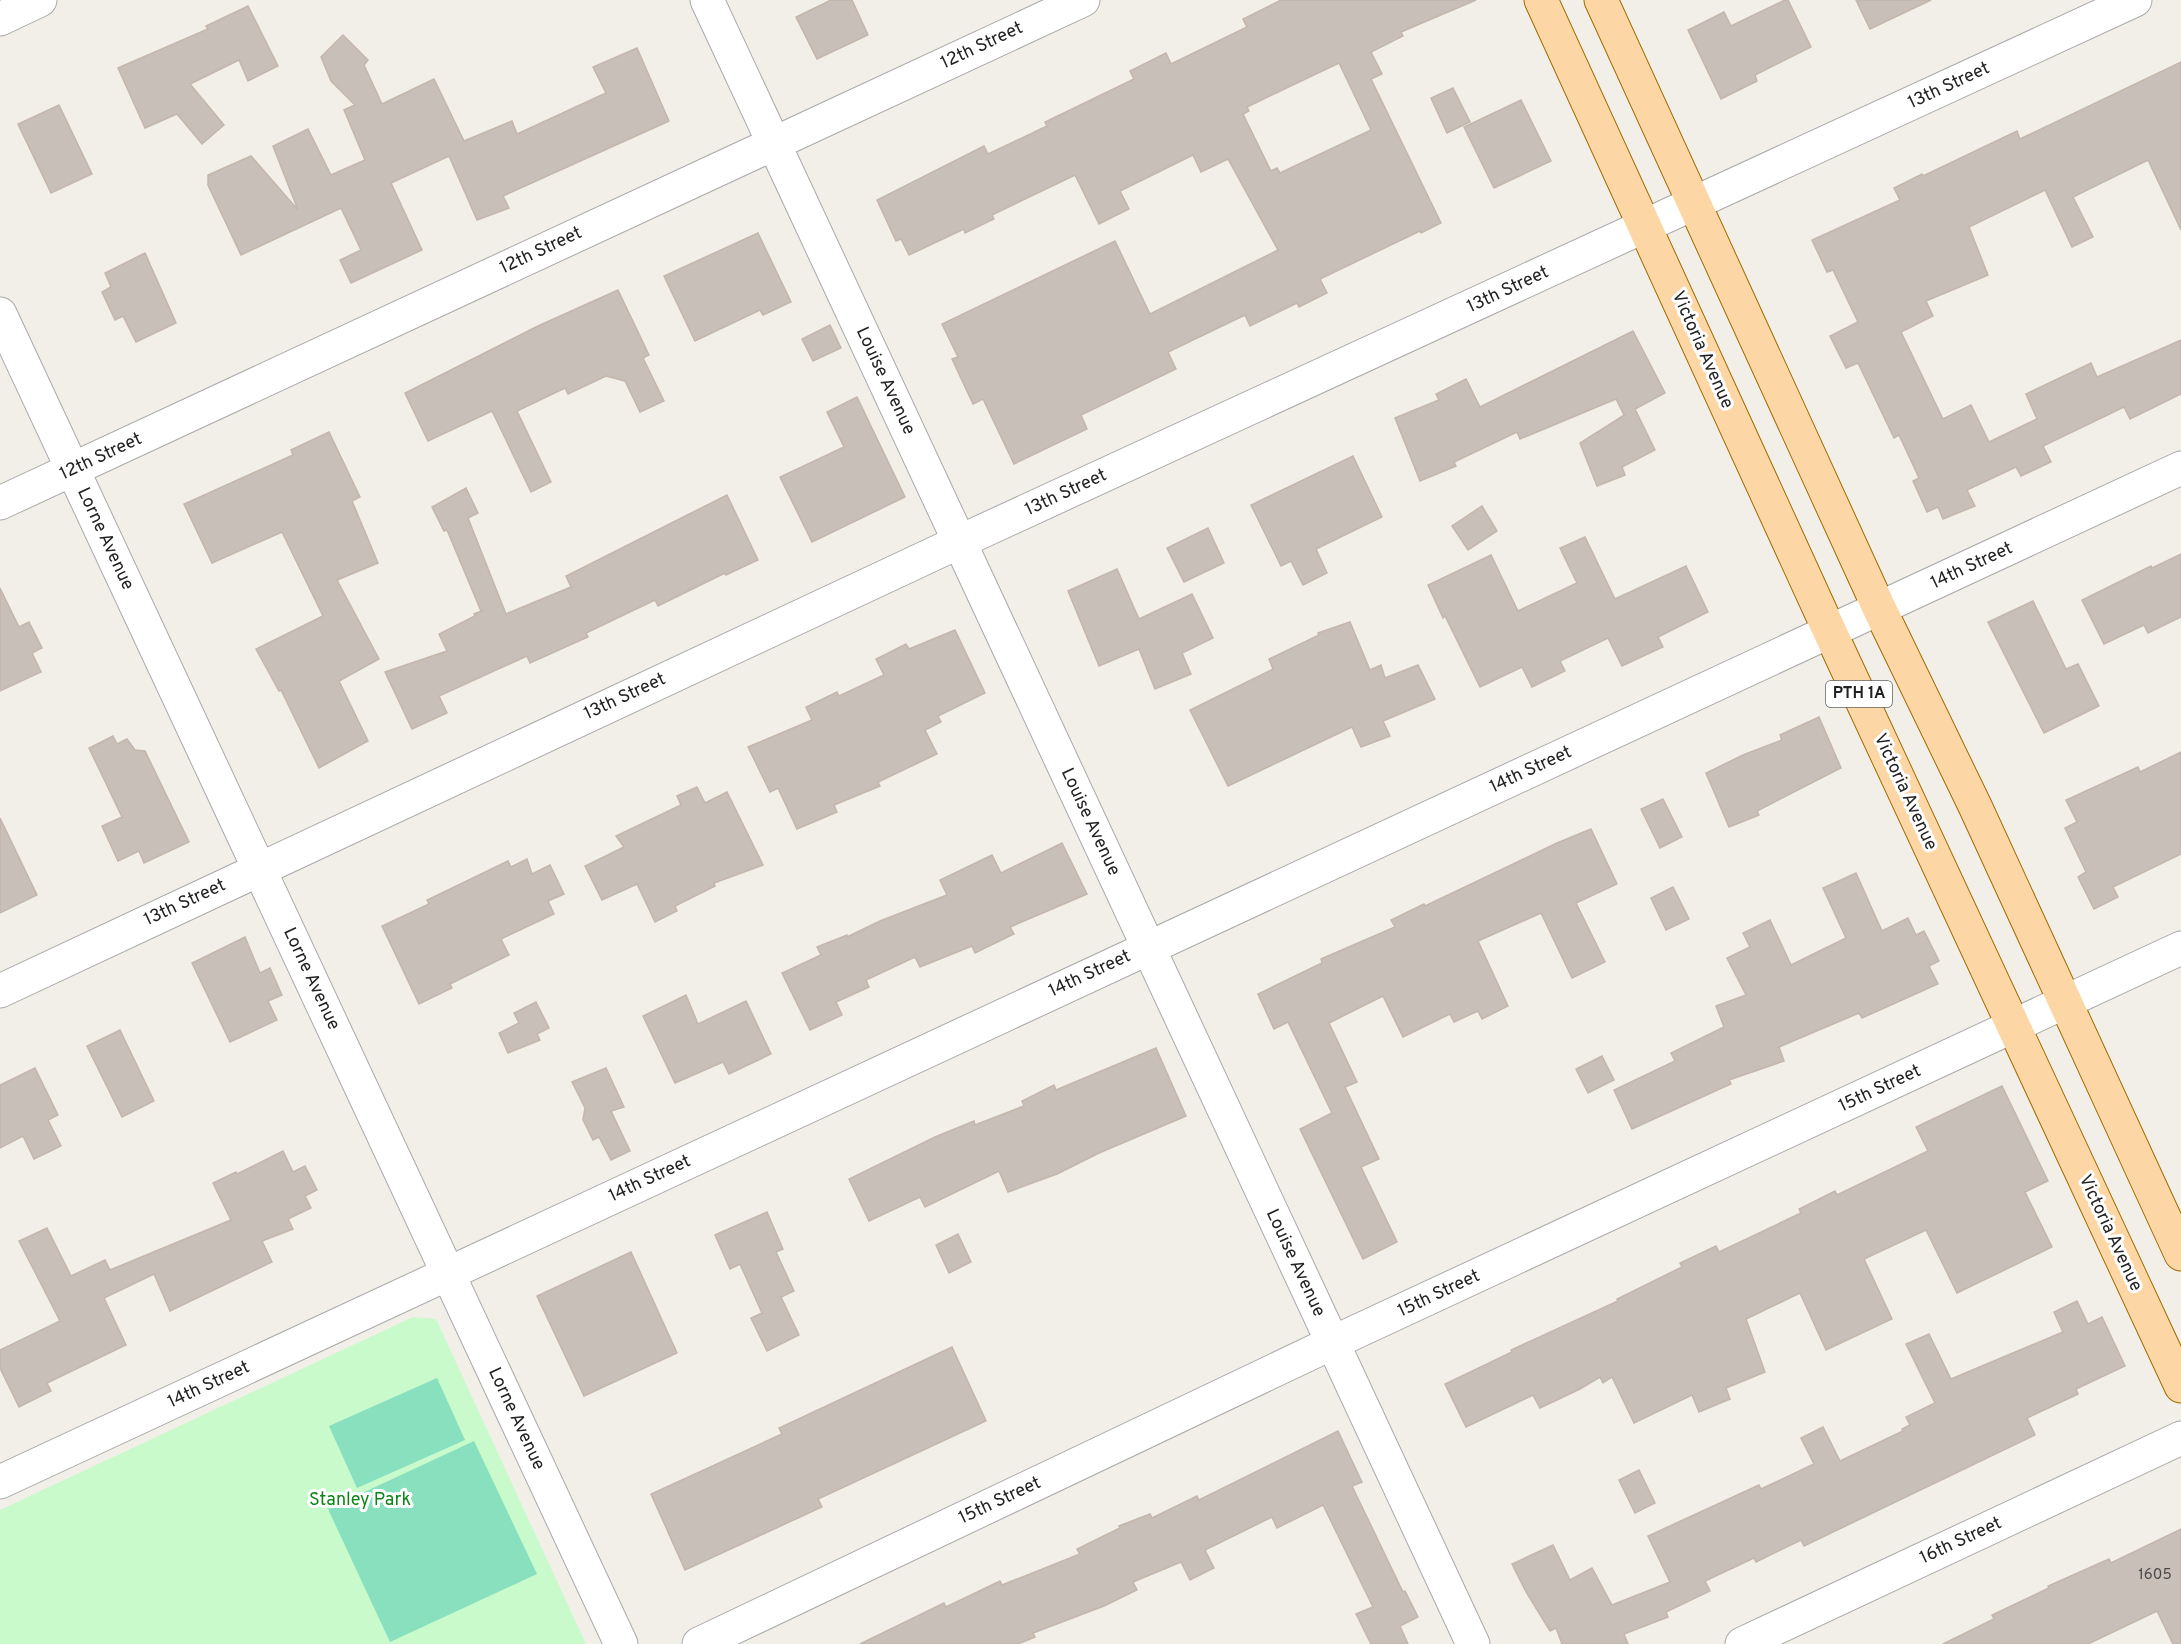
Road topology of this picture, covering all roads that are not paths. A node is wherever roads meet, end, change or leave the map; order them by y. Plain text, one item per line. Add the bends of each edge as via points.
1 (40, 0) edge
2 (707, 0) edge
3 (1083, 0) edge
4 (1541, 0) edge
5 (1601, 0) edge
6 (2135, 0) edge
7 (0, 19) edge
8 (773, 143) junction
9 (1694, 204) junction
10 (1646, 227) junction
11 (0, 314) edge
12 (2181, 468) edge
13 (73, 470) junction
14 (0, 503) edge
15 (959, 542) junction
16 (1880, 610) junction
17 (1830, 632) junction
18 (259, 868) junction
19 (1148, 947) junction
20 (2181, 948) edge
21 (0, 991) edge
22 (2064, 1001) junction
23 (2015, 1026) junction
24 (2181, 1254) edge
25 (448, 1273) junction
26 (1332, 1343) junction
27 (2181, 1386) edge
28 (2181, 1438) edge
29 (0, 1482) edge
30 (621, 1644) edge
31 (699, 1644) edge
32 (1473, 1644) edge
33 (1742, 1644) edge

1 - 7 street
2 - 8 street, Louise Avenue
3 - 8 street, 12th Street
4 - 10 main road, Victoria Avenue / PTH 1A
5 - 9 main road, PTH 1A
6 - 9 street, 13th Street
8 - 13 street, 12th Street
8 - 15 street, Louise Avenue
9 - 10 street, 13th Street
9 - 16 main road, PTH 1A
10 - 15 street, 13th Street
10 - 17 main road, Victoria Avenue / PTH 1A
11 - 13 street, Lorne Avenue
12 - 16 street, 14th Street
13 - 14 street, 12th Street
13 - 18 street, Lorne Avenue
15 - 18 street, 13th Street
15 - 19 street, Louise Avenue
16 - 17 street, 14th Street
16 - 22 main road, PTH 1A
17 - 19 street, 14th Street
17 - 23 main road, Victoria Avenue / PTH 1A
18 - 21 street, 13th Street
18 - 25 street, Lorne Avenue
19 - 25 street, 14th Street
19 - 26 street, Louise Avenue
20 - 22 street, 15th Street
22 - 23 street, 15th Street
22 - 24 main road, PTH 1A
23 - 26 street, 15th Street
23 - 27 main road, Victoria Avenue / PTH 1A
25 - 29 street, 14th Street
25 - 30 street, Lorne Avenue
26 - 31 street, 15th Street
26 - 32 street, Louise Avenue
28 - 33 street, 16th Street

